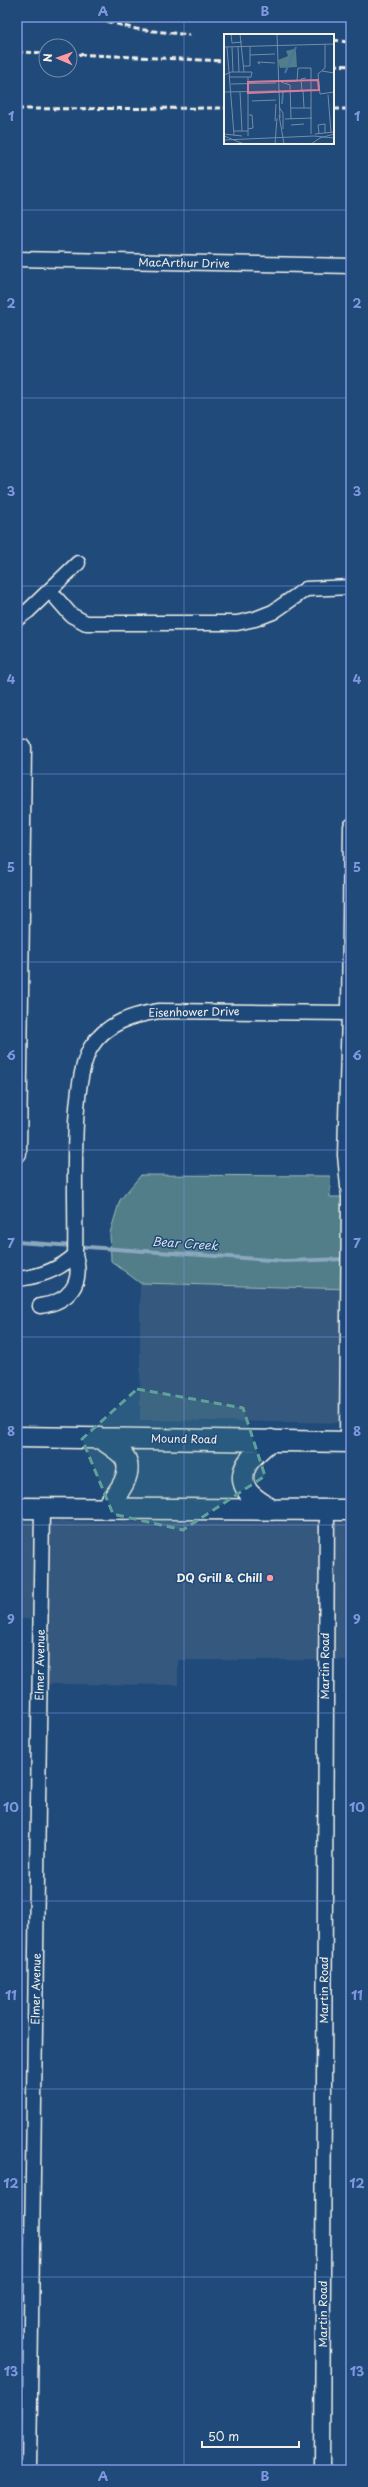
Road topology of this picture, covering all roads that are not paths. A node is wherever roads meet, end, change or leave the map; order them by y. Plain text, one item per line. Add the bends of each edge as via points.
1 (17, 259) edge
2 (351, 266) edge
3 (78, 563) dead end
4 (351, 587) edge
5 (50, 591) junction
6 (17, 619) edge
7 (17, 747) edge
8 (351, 826) edge
9 (350, 1013) edge
10 (19, 1154) dead end
11 (75, 1255) junction
12 (17, 1279) edge
13 (40, 1306) dead end
14 (17, 1437) edge
15 (100, 1438) junction
16 (272, 1440) junction
17 (349, 1442) edge
18 (17, 1508) edge
19 (106, 1508) junction
20 (42, 1509) junction
21 (327, 1509) junction
22 (272, 1510) junction
23 (351, 1510) edge
24 (29, 2470) edge
25 (322, 2470) edge

1 - 2 street, MacArthur Drive
3 - 5 street
4 - 5 street via 306,589 259,618 217,625 86,623 71,615
5 - 6 street via 25,615
7 - 10 street via 24,747
8 - 9 street
9 - 11 street, Eisenhower Drive via 159,1011 131,1017 112,1025 92,1046 82,1074 77,1111
9 - 17 street via 345,1155 349,1197
11 - 12 street via 69,1261 42,1274
11 - 13 street, Eisenhower Drive via 79,1268 72,1289 59,1302
14 - 15 main road, Mound Road
15 - 16 main road, Mound Road
15 - 19 main road via 120,1453 128,1468 124,1482
16 - 17 main road, Mound Road
16 - 22 main road via 246,1464 243,1477 250,1494
18 - 20 main road
19 - 20 main road
19 - 22 main road
20 - 24 street, Elmer Avenue
21 - 22 main road
21 - 23 main road
21 - 25 street, Martin Road

